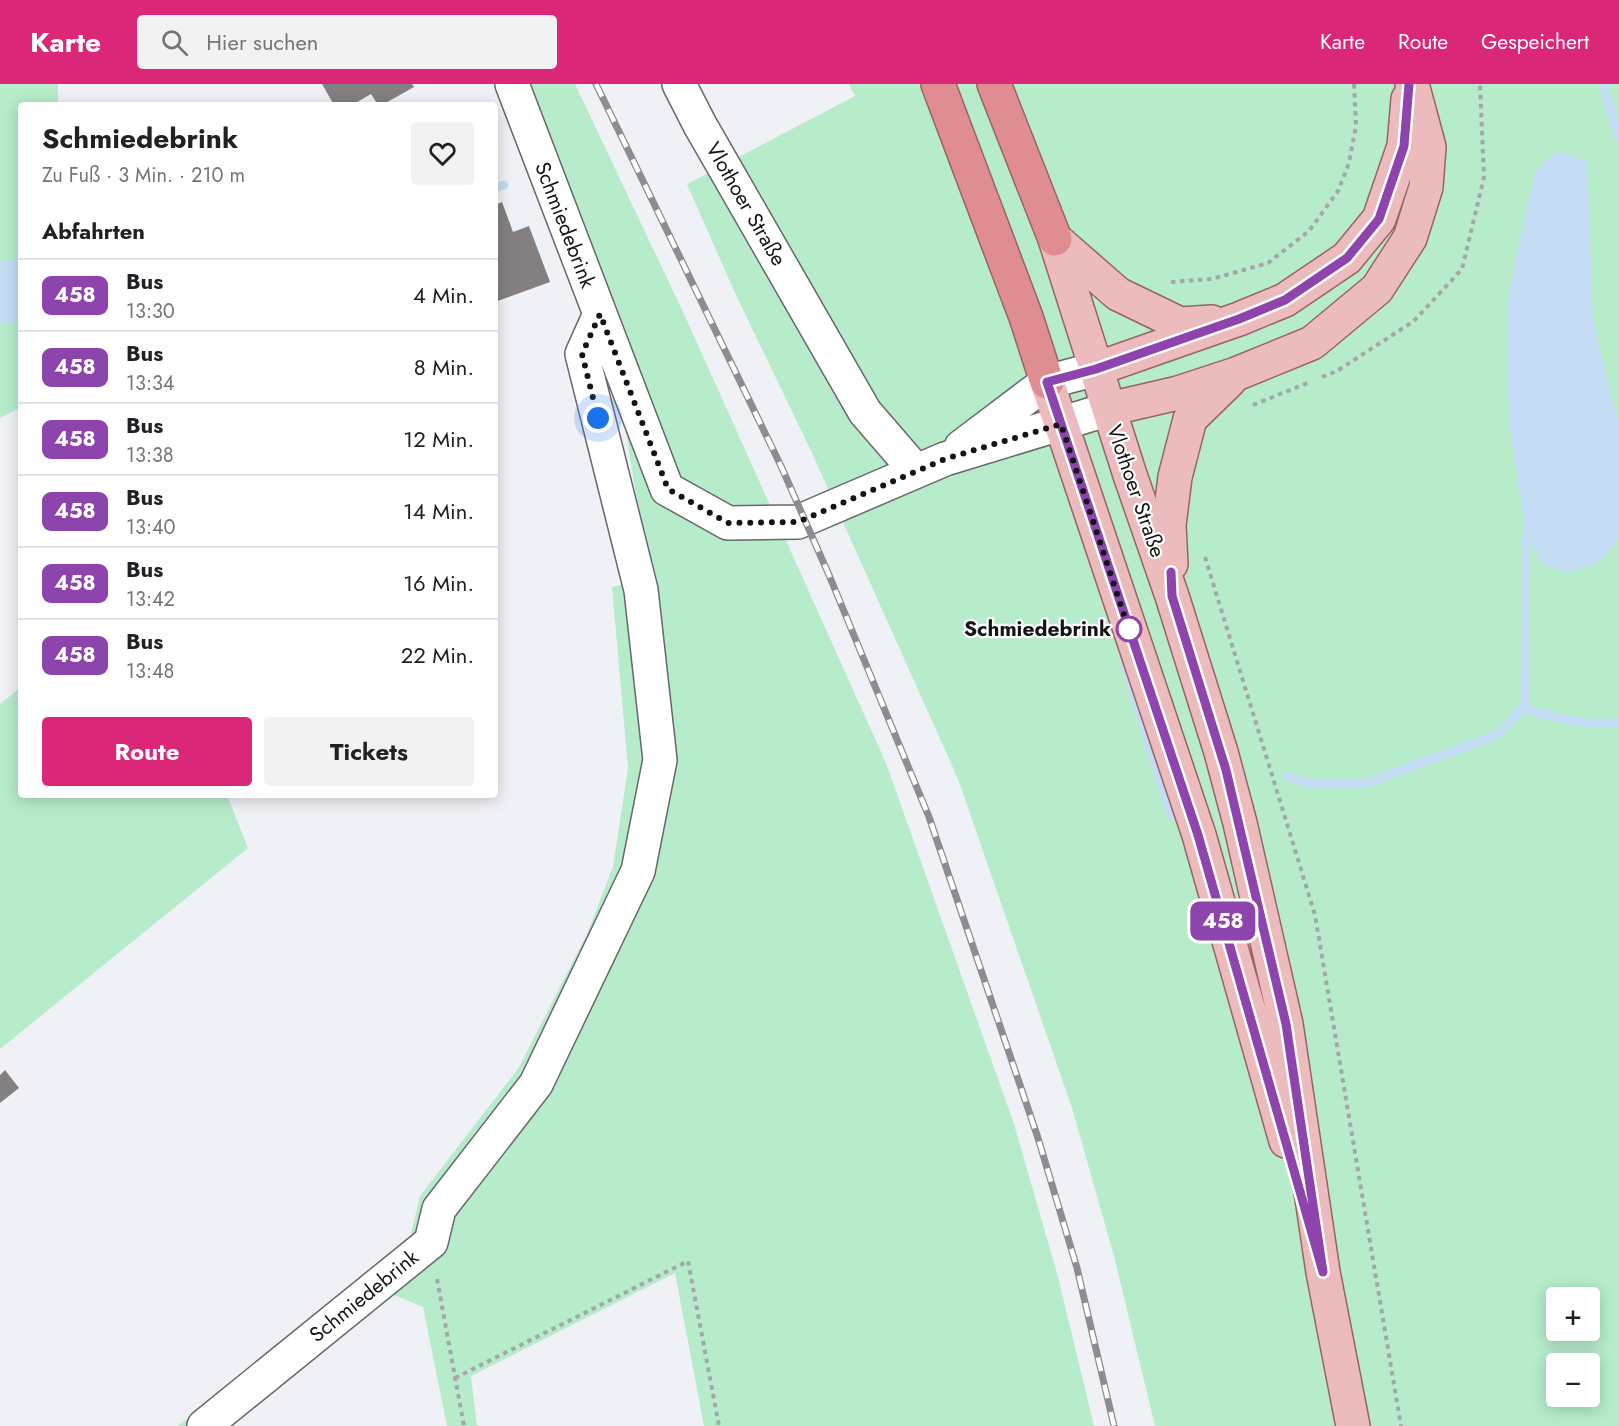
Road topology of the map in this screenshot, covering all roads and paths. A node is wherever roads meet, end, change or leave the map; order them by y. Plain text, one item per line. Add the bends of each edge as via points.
1 (512, 84) edge
2 (679, 84) edge
3 (938, 84) edge
4 (994, 84) edge
5 (1354, 84) edge
6 (1411, 84) edge
7 (1055, 239) junction
8 (1139, 306) junction
9 (600, 314) junction
10 (1233, 321) junction
11 (1096, 369) junction
12 (1236, 374) junction
13 (1047, 382) junction
14 (1109, 409) junction
15 (1061, 424) junction
16 (931, 465) junction
17 (1205, 557) dead end
18 (1172, 596) junction
19 (430, 1242) junction
20 (1323, 1272) junction
21 (455, 1378) junction
22 (204, 1426) edge
23 (464, 1426) edge
24 (719, 1426) edge
25 (1353, 1426) edge
26 (1401, 1426) edge

1 - 9 street, Schmiedebrink
2 - 16 street, Vlothoer Straße via 865,412
3 - 13 highway
4 - 7 highway
5 - 8 path via 1356,126 1349,163 1338,191 1309,231 1268,263 1212,279 1155,283
6 - 10 main road, Vlothoer Straße via 1404,146 1379,219 1347,258 1285,300
6 - 12 main road, Vlothoer Straße via 1429,147 1426,187 1410,238 1377,289 1312,343
7 - 8 main road via 1118,294
7 - 11 main road
8 - 10 main road via 1180,324
9 - 16 street, Schmiedebrink via 668,489 728,523 798,522
9 - 19 street, Schmiedebrink via 582,354 641,590 660,760 638,871 536,1084 439,1209
10 - 11 main road, Vlothoer Straße
11 - 13 street, Vlothoer Straße
11 - 14 main road
12 - 14 main road, Vlothoer Straße
12 - 18 main road via 1190,419 1175,477 1169,525
13 - 15 main road
13 - 16 street, Schmiedebrink
14 - 15 street, Vlothoer Straße
14 - 18 main road, Vlothoer Straße
15 - 16 street, Schmiedebrink
15 - 20 main road, Vlothoer Straße via 1198,835
17 - 26 path via 1315,915
18 - 20 main road, Vlothoer Straße via 1221,752 1286,1024
19 - 21 path
19 - 22 street, Schmiedebrink
20 - 25 main road, Vlothoer Straße
21 - 23 path
21 - 24 path via 688,1261

